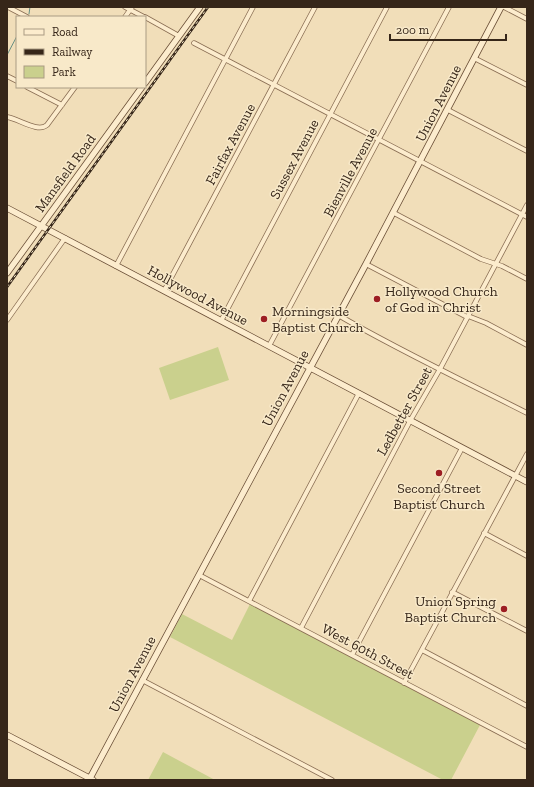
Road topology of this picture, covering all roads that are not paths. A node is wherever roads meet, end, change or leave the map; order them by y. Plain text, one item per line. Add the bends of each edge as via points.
1 (8, 7) edge
2 (125, 7) edge
3 (200, 7) edge
4 (253, 7) edge
5 (315, 7) edge
6 (387, 7) edge
7 (449, 7) edge
8 (502, 7) edge
9 (131, 8) edge
10 (25, 16) edge
11 (143, 16) edge
12 (146, 18) edge
13 (527, 19) edge
14 (179, 36) junction
15 (194, 43) dead end
16 (474, 58) junction
17 (225, 60) junction
18 (7, 76) edge
19 (16, 80) edge
20 (146, 82) edge
21 (274, 85) junction
22 (527, 85) edge
23 (30, 88) edge
24 (74, 88) edge
25 (141, 88) edge
26 (62, 105) junction
27 (448, 110) junction
28 (330, 115) junction
29 (7, 117) edge
30 (379, 140) junction
31 (527, 152) edge
32 (421, 162) junction
33 (527, 205) edge
34 (7, 208) edge
35 (394, 213) junction
36 (522, 214) junction
37 (527, 217) edge
38 (41, 226) junction
39 (65, 238) junction
40 (366, 264) junction
41 (496, 264) junction
42 (116, 266) junction
43 (7, 273) edge
44 (527, 279) edge
45 (164, 291) junction
46 (338, 315) junction
47 (468, 317) junction
48 (7, 320) edge
49 (221, 321) junction
50 (527, 344) edge
51 (269, 346) junction
52 (310, 368) junction
53 (440, 369) junction
54 (359, 393) junction
55 (527, 413) edge
56 (410, 421) junction
57 (462, 448) junction
58 (527, 454) edge
59 (515, 476) junction
60 (527, 482) edge
61 (484, 534) junction
62 (527, 556) edge
63 (199, 575) junction
64 (452, 592) junction
65 (249, 601) junction
66 (300, 628) junction
67 (527, 631) edge
68 (422, 650) junction
69 (352, 655) junction
70 (142, 680) junction
71 (404, 682) junction
72 (527, 700) edge
73 (526, 705) edge
74 (7, 735) edge
75 (527, 747) edge
76 (90, 779) edge
77 (332, 780) edge

1 - 10 street
2 - 9 street
3 - 14 street
4 - 17 street
5 - 21 street, Fairfax Avenue
6 - 28 street, Sussex Avenue
7 - 30 street, Bienville Avenue
8 - 13 street
8 - 16 street, Union Avenue
9 - 11 street
12 - 14 street
14 - 20 street
15 - 17 street
16 - 22 street
16 - 27 street, Union Avenue
17 - 21 street
17 - 42 street
18 - 19 street
21 - 28 street
21 - 45 street, Fairfax Avenue
23 - 26 street
24 - 26 street
25 - 38 street, Mansfield Road
26 - 29 street via 43,128
27 - 31 street
27 - 32 street, Union Avenue
28 - 30 street
28 - 49 street, Sussex Avenue
30 - 32 street
30 - 51 street, Bienville Avenue
32 - 35 street, Union Avenue
32 - 36 street
33 - 36 street, Ledbetter Street
34 - 38 street, Hollywood Avenue
35 - 40 street, Union Avenue
35 - 41 street via 481,259
36 - 37 street
36 - 41 street, Ledbetter Street
38 - 39 street, Hollywood Avenue
38 - 43 street, Mansfield Road
39 - 42 street, Hollywood Avenue
39 - 48 street
40 - 46 street, Union Avenue
40 - 47 street
41 - 44 street
41 - 47 street, Ledbetter Street
42 - 45 street, Hollywood Avenue
45 - 49 street, Hollywood Avenue
46 - 52 street, Union Avenue
46 - 53 street
47 - 50 street via 486,322
47 - 53 street, Ledbetter Street
49 - 51 street, Hollywood Avenue
51 - 52 street, Hollywood Avenue
52 - 54 street, Hollywood Avenue
52 - 63 street, Union Avenue
53 - 55 street
53 - 56 street, Ledbetter Street
54 - 56 street, Hollywood Avenue
54 - 65 street
56 - 57 street, Hollywood Avenue
56 - 66 street, Ledbetter Street
57 - 59 street, Hollywood Avenue
57 - 69 street
58 - 59 street
59 - 60 street, Hollywood Avenue
59 - 61 street
61 - 62 street
61 - 64 street
63 - 65 street, West 60th Street
63 - 70 street, Union Avenue
64 - 67 street
64 - 68 street
65 - 66 street, West 60th Street
66 - 69 street, West 60th Street
68 - 71 street
68 - 73 street
69 - 71 street, West 60th Street
70 - 76 street, Union Avenue
70 - 77 street
71 - 75 street, West 60th Street
72 - 73 street
74 - 76 street

